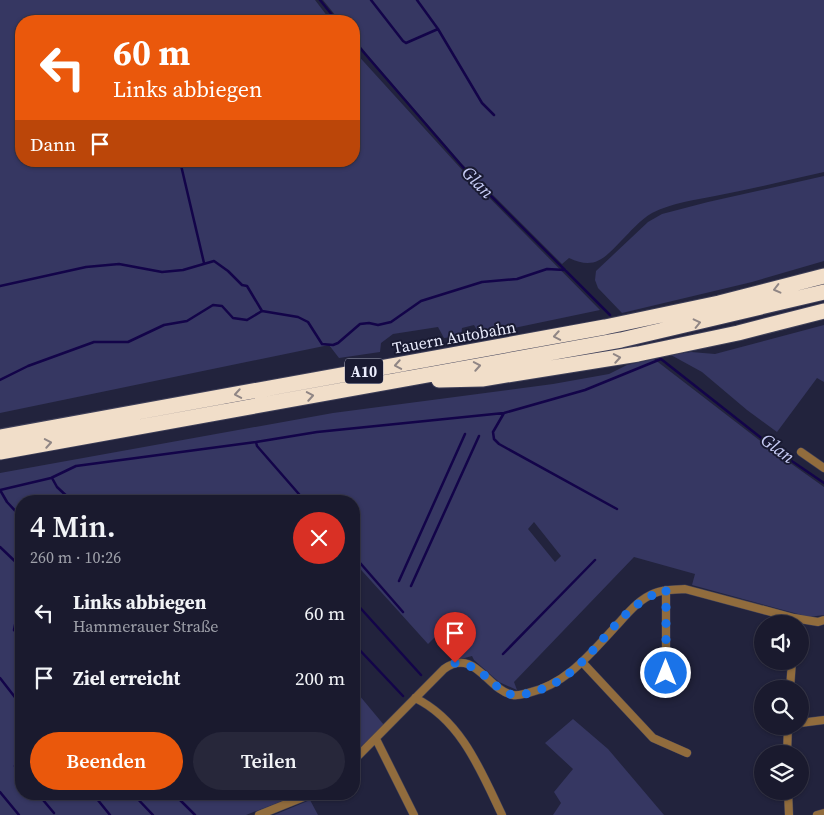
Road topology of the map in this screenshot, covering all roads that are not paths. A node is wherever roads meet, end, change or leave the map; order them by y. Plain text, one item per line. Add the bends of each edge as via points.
1 (824, 276) edge
2 (824, 292) edge
3 (824, 312) edge
4 (395, 381) junction
5 (0, 437) edge
6 (0, 452) edge
7 (802, 452) dead end
8 (824, 468) edge
9 (666, 590) junction
10 (774, 615) edge
11 (824, 620) edge
12 (809, 622) edge
13 (582, 662) junction
14 (666, 673) dead end
15 (415, 698) junction
16 (824, 720) edge
17 (809, 722) edge
18 (376, 739) junction
19 (687, 753) dead end
20 (360, 754) edge
21 (296, 800) edge
22 (788, 800) edge
23 (824, 813) edge
24 (259, 815) edge
25 (414, 815) edge
26 (502, 815) edge
27 (789, 815) edge
28 (817, 815) edge

1 -> 5 highway, Tauern Autobahn / A10 via 605,327
4 -> 2 highway, A10 via 621,340
4 -> 3 highway via 482,379 638,354
6 -> 4 highway, Tauern Autobahn / A10
7 - 8 street
9 - 10 street via 685,589
9 - 13 street via 645,598
9 - 14 street
11 - 12 street
13 - 15 street via 548,686 513,695 470,665 455,663 444,669
13 - 19 street via 653,738
15 - 18 street
15 - 26 street via 429,704 457,731
16 - 17 street
18 - 20 street
18 - 25 street
21 - 24 street
22 - 27 street
23 - 28 street

